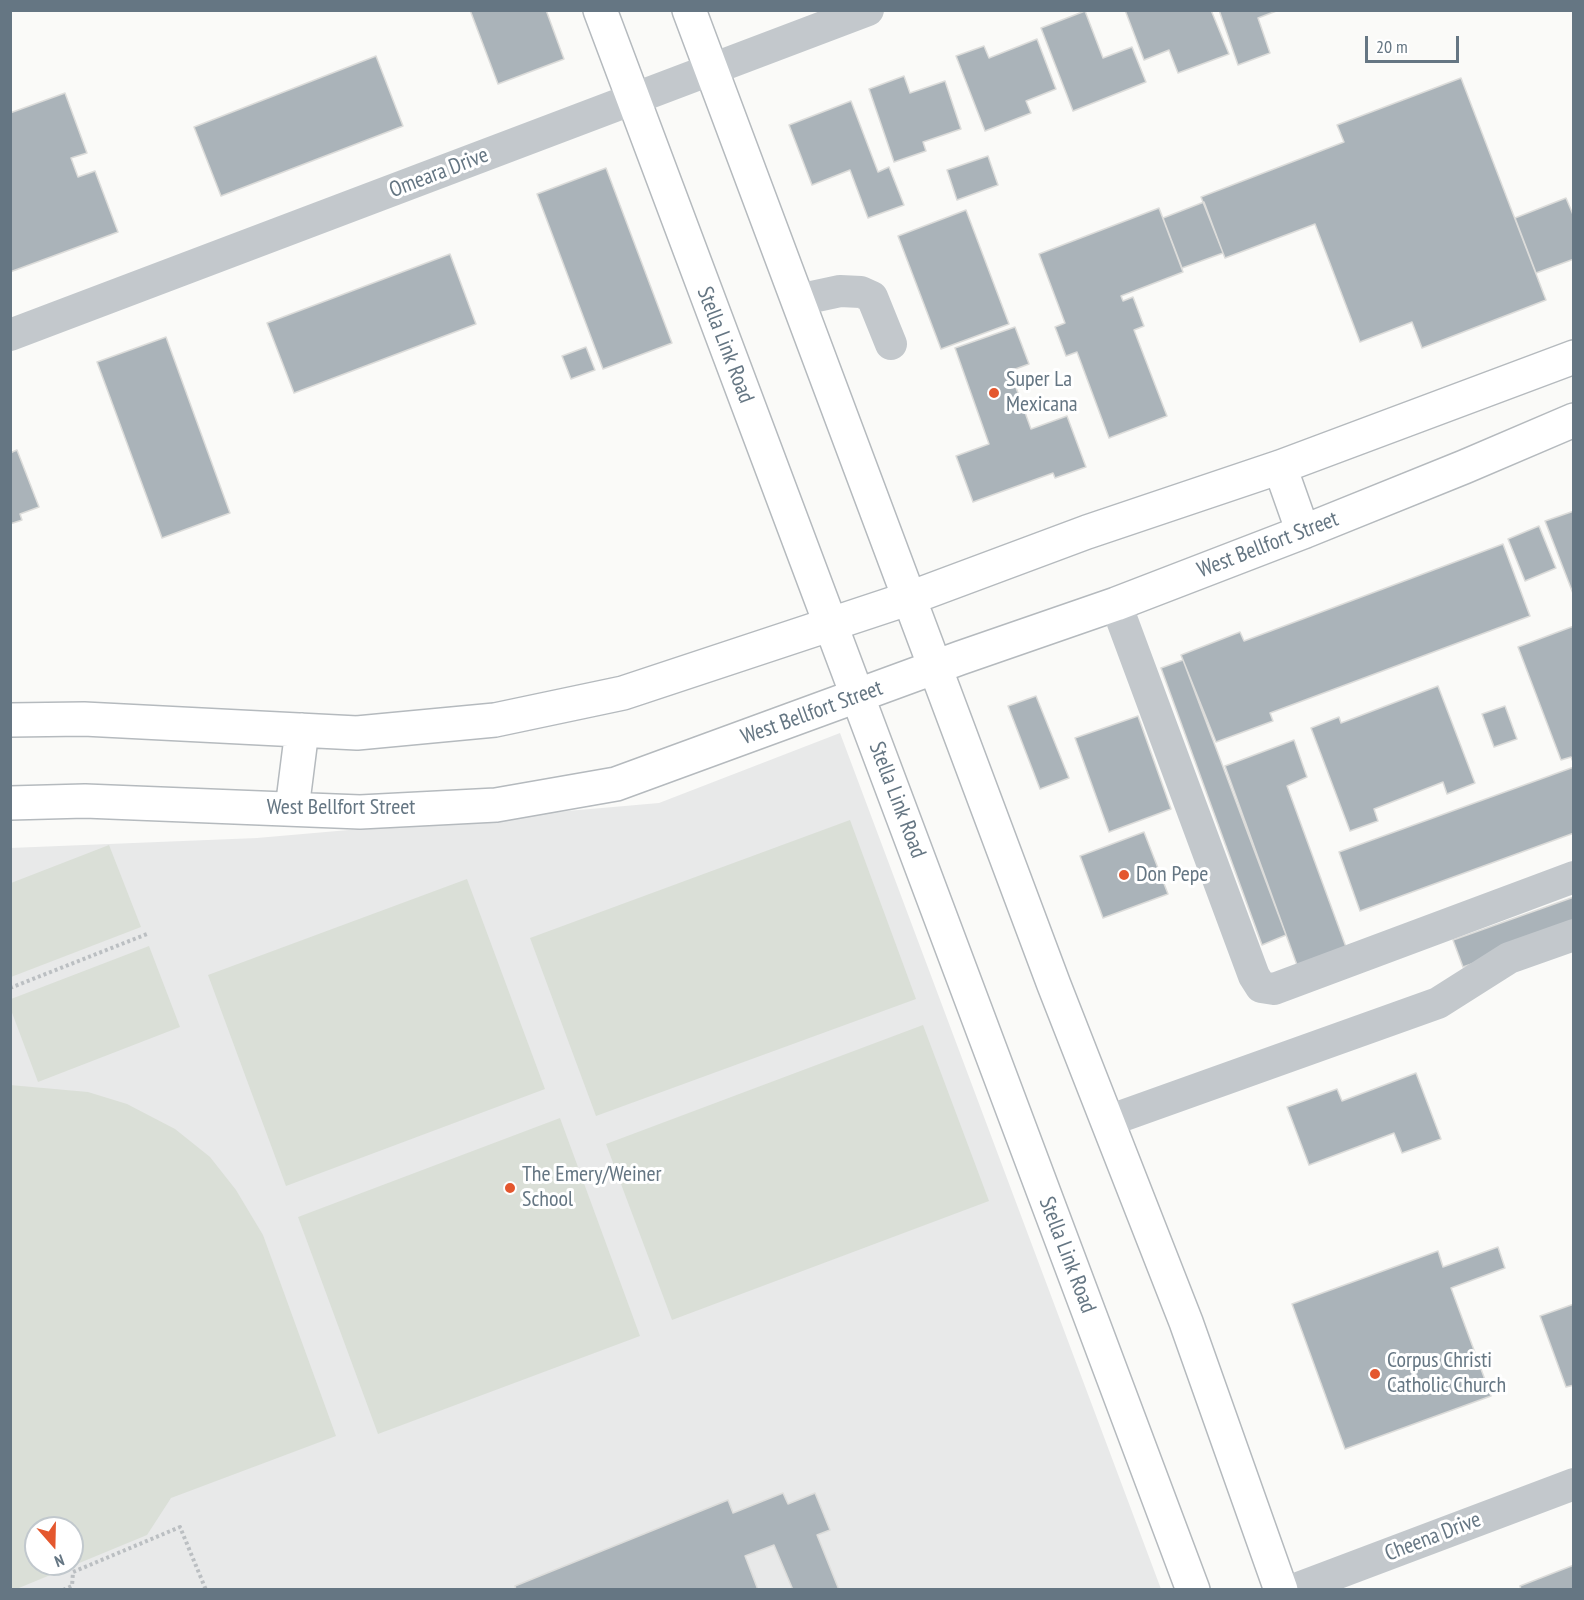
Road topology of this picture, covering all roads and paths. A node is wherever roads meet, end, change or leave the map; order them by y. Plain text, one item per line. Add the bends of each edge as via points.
1 (600, 10) edge
2 (689, 10) edge
3 (868, 10) edge
4 (711, 69) junction
5 (633, 99) junction
6 (798, 300) junction
7 (10, 335) edge
8 (891, 344) dead end
9 (1574, 357) edge
10 (1574, 420) edge
11 (1280, 467) junction
12 (1304, 532) junction
13 (910, 598) junction
14 (1116, 604) junction
15 (830, 626) junction
16 (934, 667) junction
17 (857, 696) junction
18 (10, 720) edge
19 (303, 730) junction
20 (10, 803) edge
21 (292, 809) junction
22 (1574, 877) edge
23 (147, 934) dead end
24 (1574, 935) edge
25 (10, 988) edge
26 (1108, 1121) junction
27 (1574, 1484) edge
28 (63, 1590) edge
29 (206, 1590) edge
30 (1193, 1590) edge
31 (1281, 1590) edge
32 (1293, 1590) edge

1 - 5 main road, Stella Link Road
2 - 4 main road
3 - 4 street, Omeara Drive
4 - 5 street, Omeara Drive
4 - 6 main road
5 - 7 street, Omeara Drive
5 - 15 main road, Stella Link Road
6 - 8 street via 840,291 872,297
6 - 13 main road
9 - 11 main road
10 - 12 main road, West Bellfort Street
11 - 12 main road
11 - 13 main road via 1087,532
12 - 14 main road, West Bellfort Street
13 - 15 main road
13 - 16 main road
14 - 16 main road, West Bellfort Street
14 - 22 street via 1261,987 1274,989
15 - 17 main road, Stella Link Road
15 - 19 main road via 623,693 495,720 357,733
16 - 17 main road, West Bellfort Street
16 - 26 main road
17 - 21 main road, West Bellfort Street via 616,784 496,805 360,812
17 - 30 main road, Stella Link Road
18 - 19 main road via 84,719
19 - 21 main road
20 - 21 main road, West Bellfort Street via 85,801
23 - 25 path
24 - 26 street via 1509,958 1437,1003
26 - 31 main road via 1186,1323
27 - 32 street, Cheena Drive
28 - 29 path via 72,1586 73,1572 180,1527

